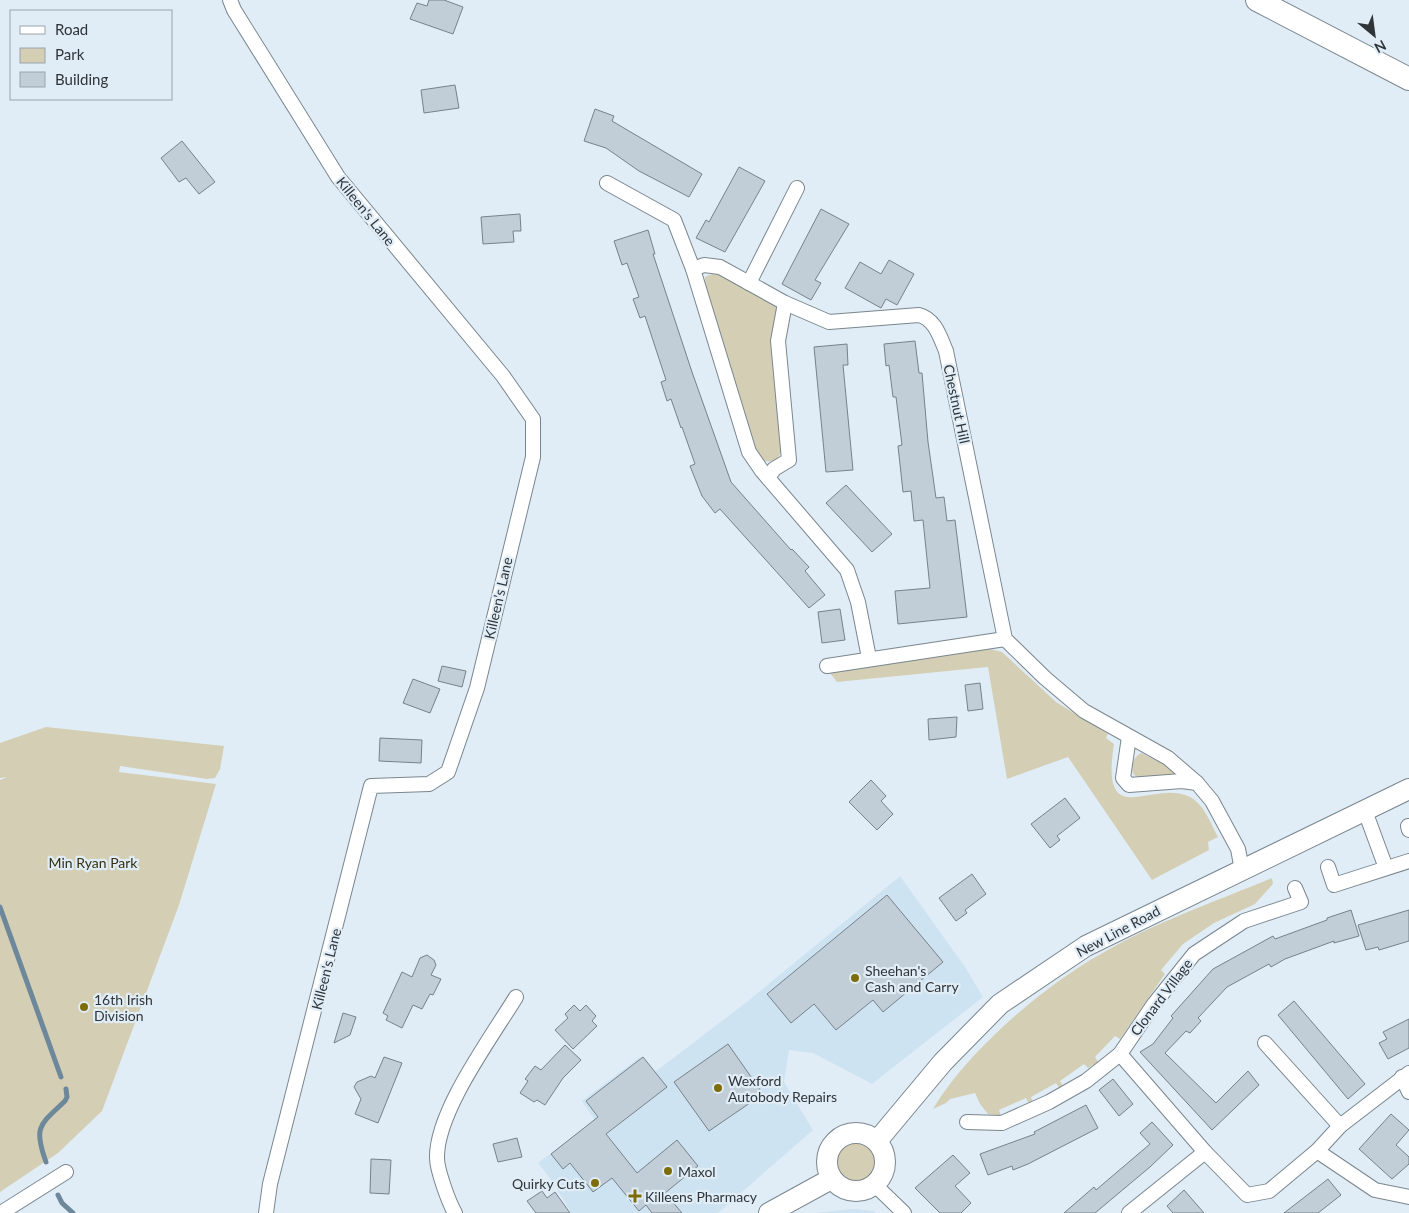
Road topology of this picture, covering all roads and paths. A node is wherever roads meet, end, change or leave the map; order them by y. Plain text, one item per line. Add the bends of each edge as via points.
1 (230, 0) edge
2 (1257, 0) edge
3 (1409, 79) edge
4 (607, 183) dead end
5 (797, 188) dead end
6 (693, 269) junction
7 (749, 283) junction
8 (785, 303) junction
9 (768, 478) junction
10 (1005, 639) junction
11 (869, 658) junction
12 (827, 666) dead end
13 (1129, 738) junction
14 (1196, 783) junction
15 (1409, 789) edge
16 (1365, 811) junction
17 (1409, 861) edge
18 (1328, 867) dead end
19 (1386, 868) junction
20 (1242, 870) junction
21 (1295, 888) dead end
22 (516, 997) dead end
23 (1265, 1043) dead end
24 (1120, 1054) junction
25 (1405, 1075) edge
26 (1409, 1092) edge
27 (967, 1122) dead end
28 (1340, 1126) junction
29 (877, 1141) junction
30 (1317, 1151) junction
31 (1205, 1152) junction
32 (66, 1172) dead end
33 (831, 1179) junction
34 (875, 1185) junction
35 (1409, 1197) edge
36 (1, 1213) edge
37 (266, 1213) edge
38 (455, 1213) edge
39 (769, 1213) edge
40 (904, 1213) edge
41 (1129, 1213) edge

1 - 37 street, Killeen's Lane via 338,177 503,376 533,420 533,457 476,688 448,772 429,784 371,786 270,1184
2 - 3 highway
4 - 6 street via 674,220
5 - 7 street
6 - 7 street, Chestnut Hill via 704,265 720,267
6 - 9 street via 749,452
7 - 8 street, Chestnut Hill
8 - 9 street via 778,340 789,460 774,469
8 - 10 street, Chestnut Hill via 828,322 919,315 930,320 938,332 946,351
9 - 11 street via 847,570 858,602
10 - 11 street
10 - 13 street via 1084,711
11 - 12 street
13 - 14 street via 1168,758
13 - 14 street via 1123,778 1129,785
14 - 20 street via 1212,802 1235,843
15 - 16 main road, New Line Road
16 - 19 street
16 - 20 main road, New Line Road
17 - 19 street
18 - 19 street via 1334,885
20 - 29 main road, New Line Road via 1086,946 1000,1004 926,1081
21 - 24 street, Clonard Village via 1301,902 1244,921 1194,954
22 - 38 street via 450,1106 440,1133 437,1160
23 - 28 street
24 - 27 street, Clonard Village via 1049,1102 1002,1122
24 - 31 street
25 - 26 street
25 - 28 street
28 - 30 street
29 - 33 main road via 860,1133 838,1138 828,1151 826,1160
29 - 34 main road via 885,1158 881,1176
30 - 31 street via 1269,1191 1247,1195
30 - 35 street via 1375,1190
31 - 41 street
32 - 36 street
33 - 34 main road via 847,1190 857,1192
33 - 39 main road
34 - 40 street

